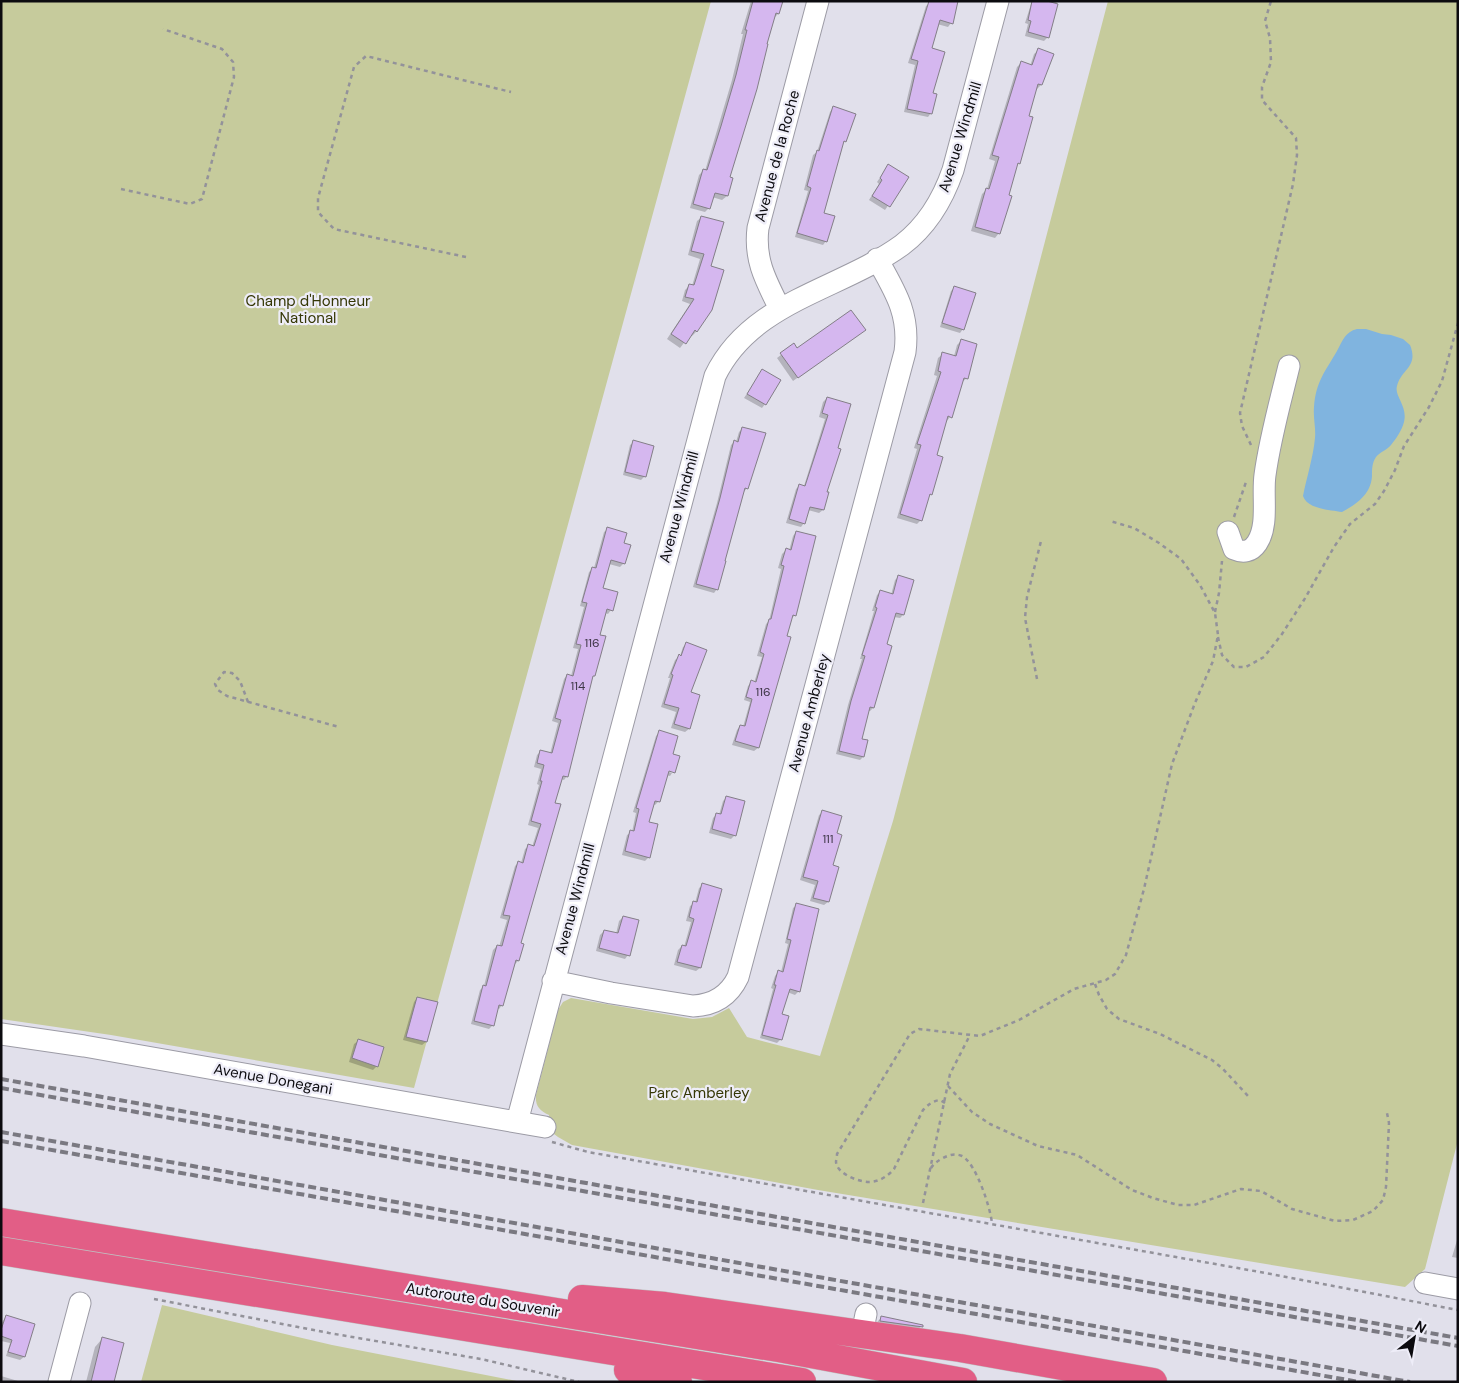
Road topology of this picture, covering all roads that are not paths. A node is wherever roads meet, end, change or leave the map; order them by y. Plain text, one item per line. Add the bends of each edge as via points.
1 (818, 1) edge
2 (998, 1) edge
3 (877, 259) junction
4 (780, 309) junction
5 (1289, 366) dead end
6 (1228, 532) road end
7 (553, 981) junction
8 (1, 1034) edge
9 (517, 1122) junction
10 (545, 1127) dead end
11 (1, 1222) edge
12 (1, 1251) edge
13 (366, 1281) junction
14 (1458, 1290) edge
15 (1426, 1294) road end
16 (80, 1302) dead end
17 (395, 1315) junction
18 (59, 1382) edge
19 (678, 1382) edge
20 (802, 1382) edge
21 (964, 1382) edge
22 (1153, 1382) edge

1 - 4 street, Avenue de la Roche via 756,238 758,260
2 - 3 street, Avenue Windmill via 953,170 943,196 912,236
3 - 4 street, Avenue Windmill
3 - 7 street, Avenue Amberley via 902,307 906,329 905,352 738,977 718,1000 701,1006
4 - 7 street, Avenue Windmill via 733,346 711,387
5 - 6 street via 1271,442 1265,478 1263,526 1258,542 1251,550 1242,552 1234,549
7 - 9 street, Avenue Windmill
8 - 9 street, Avenue Donegani
9 - 10 street, Avenue Donegani
11 - 13 highway, Autoroute du Souvenir
12 - 17 highway, Autoroute du Souvenir
13 - 21 highway, Autoroute du Souvenir via 769,1346
13 - 22 highway via 864,1324
14 - 15 street
16 - 18 street
17 - 19 highway
17 - 20 highway, Autoroute du Souvenir

